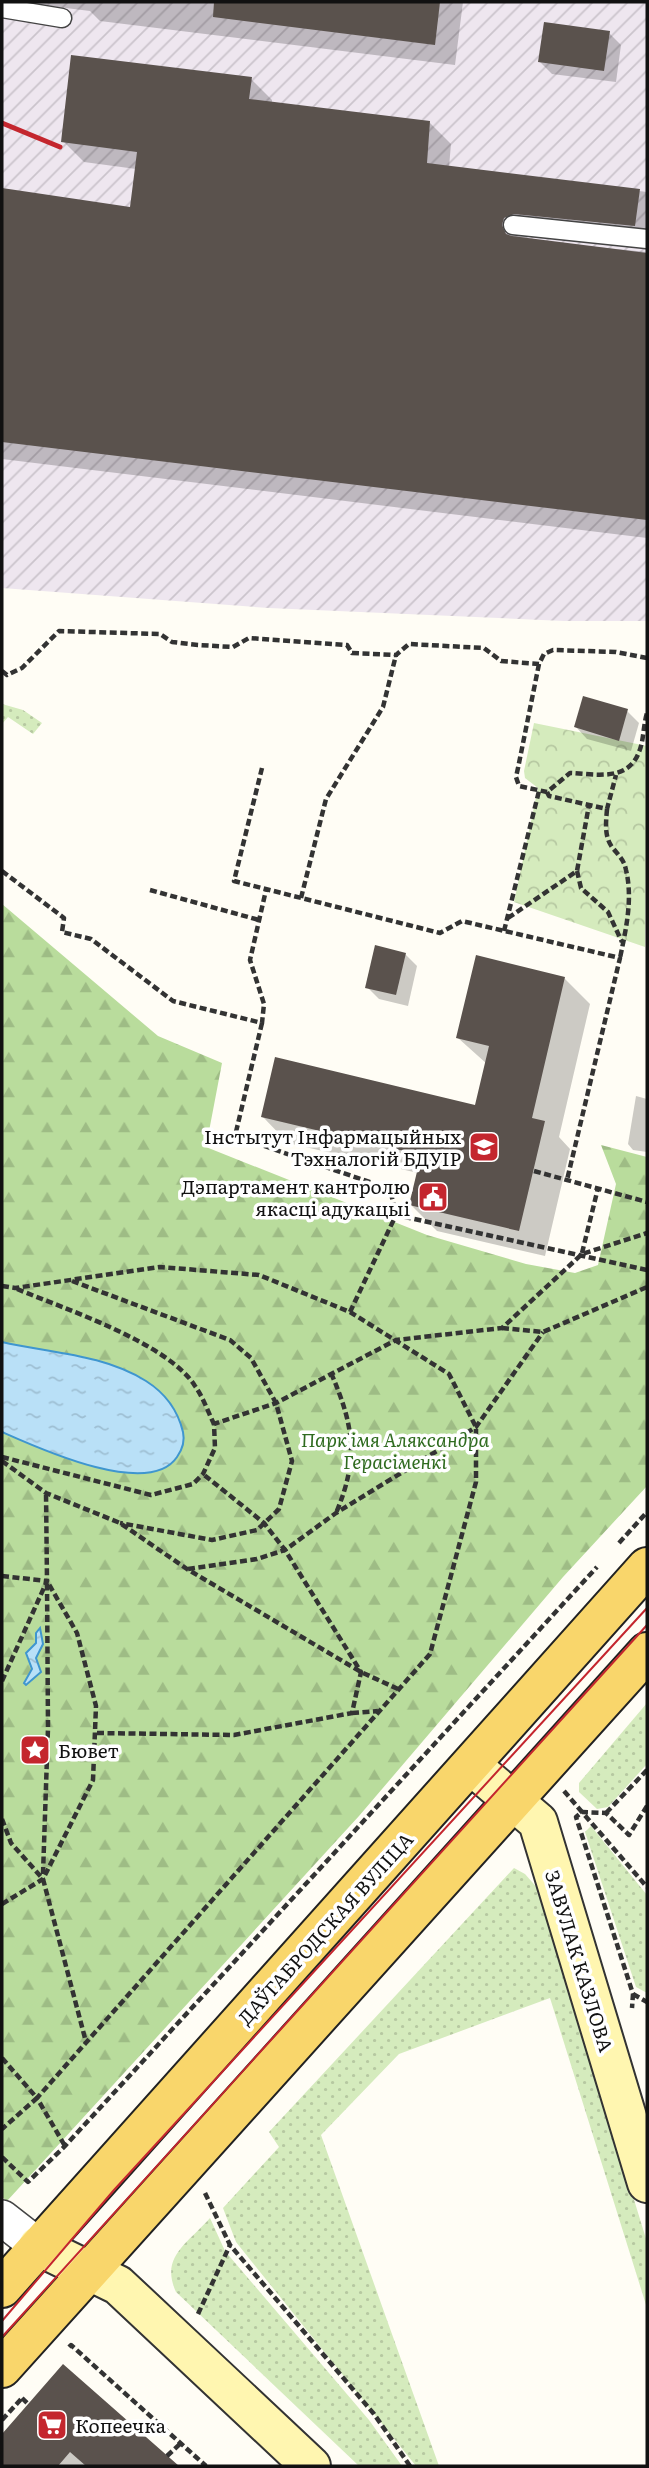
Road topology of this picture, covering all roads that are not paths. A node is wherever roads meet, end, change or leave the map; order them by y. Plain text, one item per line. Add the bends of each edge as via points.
1 (2, 8) edge
2 (62, 18) dead end
3 (513, 225) dead end
4 (647, 239) edge
5 (647, 1567) edge
6 (647, 1652) edge
7 (472, 1766) junction
8 (514, 1800) junction
9 (647, 2183) edge
10 (2, 2218) edge
11 (38, 2246) junction
12 (88, 2270) junction
13 (2, 2288) edge
14 (12, 2383) edge
15 (311, 2466) edge

1 - 2 lane
3 - 4 lane
5 - 7 main road, ДАЎГАБРОДСКАЯ ВУЛІЦА
6 - 8 main road
7 - 8 main road, ЗАВУЛАК КАЗЛОВА
7 - 11 main road, ДАЎГАБРОДСКАЯ ВУЛІЦА
8 - 9 main road, ЗАВУЛАК КАЗЛОВА via 538,1822
8 - 12 main road
10 - 11 street
11 - 12 main road
11 - 13 main road, ДАЎГАБРОДСКАЯ ВУЛІЦА
12 - 14 main road
12 - 15 main road via 118,2285

